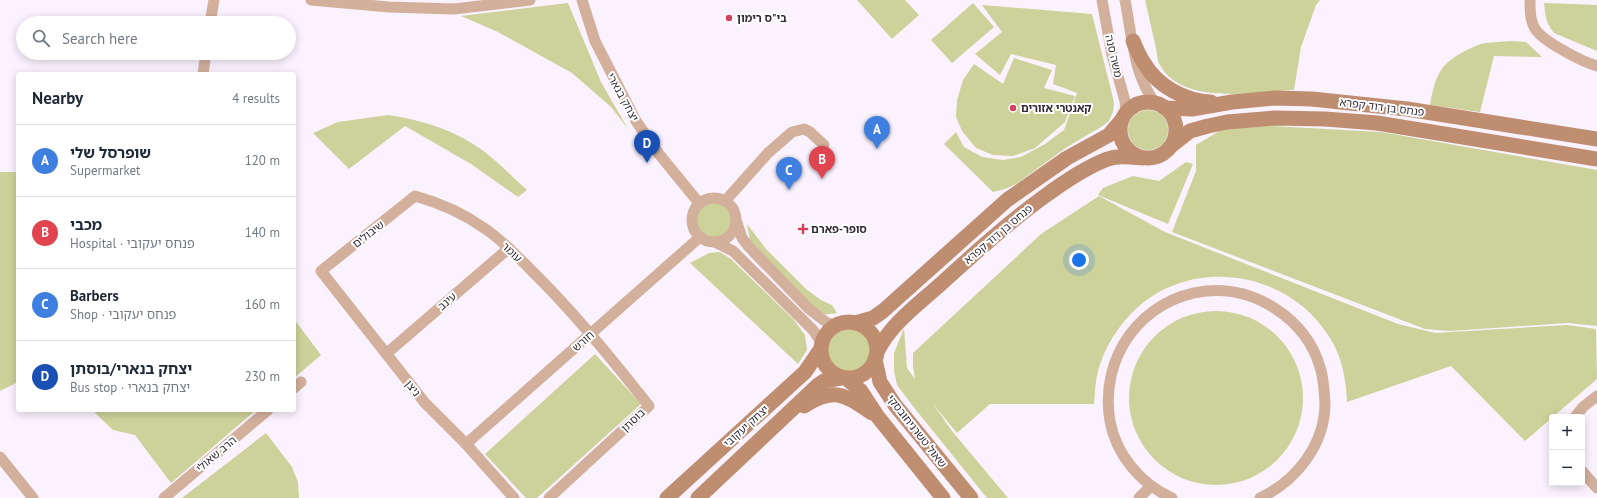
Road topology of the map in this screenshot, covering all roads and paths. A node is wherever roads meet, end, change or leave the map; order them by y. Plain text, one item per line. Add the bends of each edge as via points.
1 (214, 0) edge
2 (312, 0) edge
3 (530, 0) edge
4 (582, 0) edge
5 (1102, 0) edge
6 (1125, 0) edge
7 (1530, 0) edge
8 (211, 16) edge
9 (1133, 41) junction
10 (205, 60) edge
11 (1597, 66) edge
12 (203, 72) edge
13 (1232, 102) junction
14 (1161, 106) junction
15 (1124, 117) junction
16 (1597, 139) edge
17 (824, 145) dead end
18 (1172, 145) junction
19 (1143, 158) junction
20 (1597, 159) edge
21 (415, 196) joint
22 (726, 200) junction
23 (699, 203) junction
24 (737, 223) junction
25 (700, 237) junction
26 (715, 242) junction
27 (509, 248) junction
28 (320, 271) joint
29 (855, 322) junction
30 (835, 326) junction
31 (591, 333) junction
32 (821, 346) junction
33 (386, 354) junction
34 (876, 356) junction
35 (844, 378) junction
36 (1597, 396) edge
37 (266, 412) edge
38 (1577, 414) edge
39 (878, 417) junction
40 (783, 419) junction
41 (466, 444) junction
42 (0, 457) edge
43 (1585, 474) edge
44 (1151, 486) junction
45 (1597, 488) edge
46 (1165, 497) edge
47 (33, 498) edge
48 (164, 498) edge
49 (514, 498) edge
50 (549, 498) edge
51 (667, 498) edge
52 (698, 498) edge
53 (943, 498) edge
54 (971, 498) edge
55 (1139, 498) edge
56 (1260, 498) edge

1 - 8 street
2 - 3 street via 389,7 454,9
4 - 23 street, יצחק בנארי via 594,41 636,121
5 - 15 street, משה סנה via 1112,55 1125,101
6 - 9 street, משה סנה
7 - 11 street via 1536,30 1549,43
9 - 13 main road via 1144,64 1154,77 1173,91 1196,100
9 - 14 street, משה סנה via 1141,78 1148,93
10 - 12 street
13 - 14 main road, פנחס בן דוד קפרא via 1192,109
13 - 16 main road, פנחס בן דוד קפרא via 1289,98 1365,104
14 - 15 main road via 1148,102 1140,103 1132,107
14 - 18 main road via 1175,121 1175,138
15 - 19 main road via 1120,131 1121,140 1130,152
15 - 29 main road, פנחס בן דוד קפרא via 1109,135 1054,166 1007,200 883,311 873,318
17 - 22 street via 804,129 792,132 768,153
18 - 19 main road via 1160,156
18 - 20 main road, פנחס בן דוד קפרא via 1190,131 1227,122 1274,118 1325,118
19 - 34 main road, פנחס בן דוד קפרא via 1116,157 1106,160 1079,173 1050,192 1000,231 902,319 882,342
21 - 27 street, עומר via 442,204 467,217
21 - 28 street, שיבולים
22 - 23 street via 714,197
22 - 24 street via 734,209
23 - 25 street via 694,209 692,224
24 - 26 street via 729,237
24 - 30 street via 742,238 749,247 809,309
25 - 26 street
25 - 31 street, חורש
26 - 32 street via 733,251 813,330
27 - 31 street, עומר
27 - 33 street, עינב
28 - 33 street, ניצן
29 - 30 main road
29 - 34 main road via 871,334 876,344
30 - 32 main road via 825,334
31 - 41 street, חורש
31 - 50 street, בוסתן via 649,406
32 - 35 main road via 821,358 828,370
32 - 51 main road, יצחק יעקובי via 805,372
33 - 41 street, ניצן via 425,403
34 - 35 main road via 872,366 861,376
34 - 54 main road, שאול טשרניחובסקי via 880,382 895,405
35 - 39 main road, שאול טשרניחובסקי via 861,391
35 - 40 main road, יצחק יעקובי via 824,381 818,385
36 - 38 street
37 - 48 street, הרב שאולי
39 - 40 main road via 848,397 832,394 816,398
39 - 53 main road, שאול טשרניחובסקי
40 - 52 main road, יצחק יעקובי
41 - 49 street, ניצן
42 - 47 street
43 - 45 street
44 - 46 street
44 - 55 street
44 - 56 street via 1125,459 1111,428 1108,387 1112,366 1133,330 1148,315 1166,303 1185,295 1227,291 1248,295 1285,315 1312,347 1320,366 1324,387 1325,408 1313,448 1302,466 1288,481

